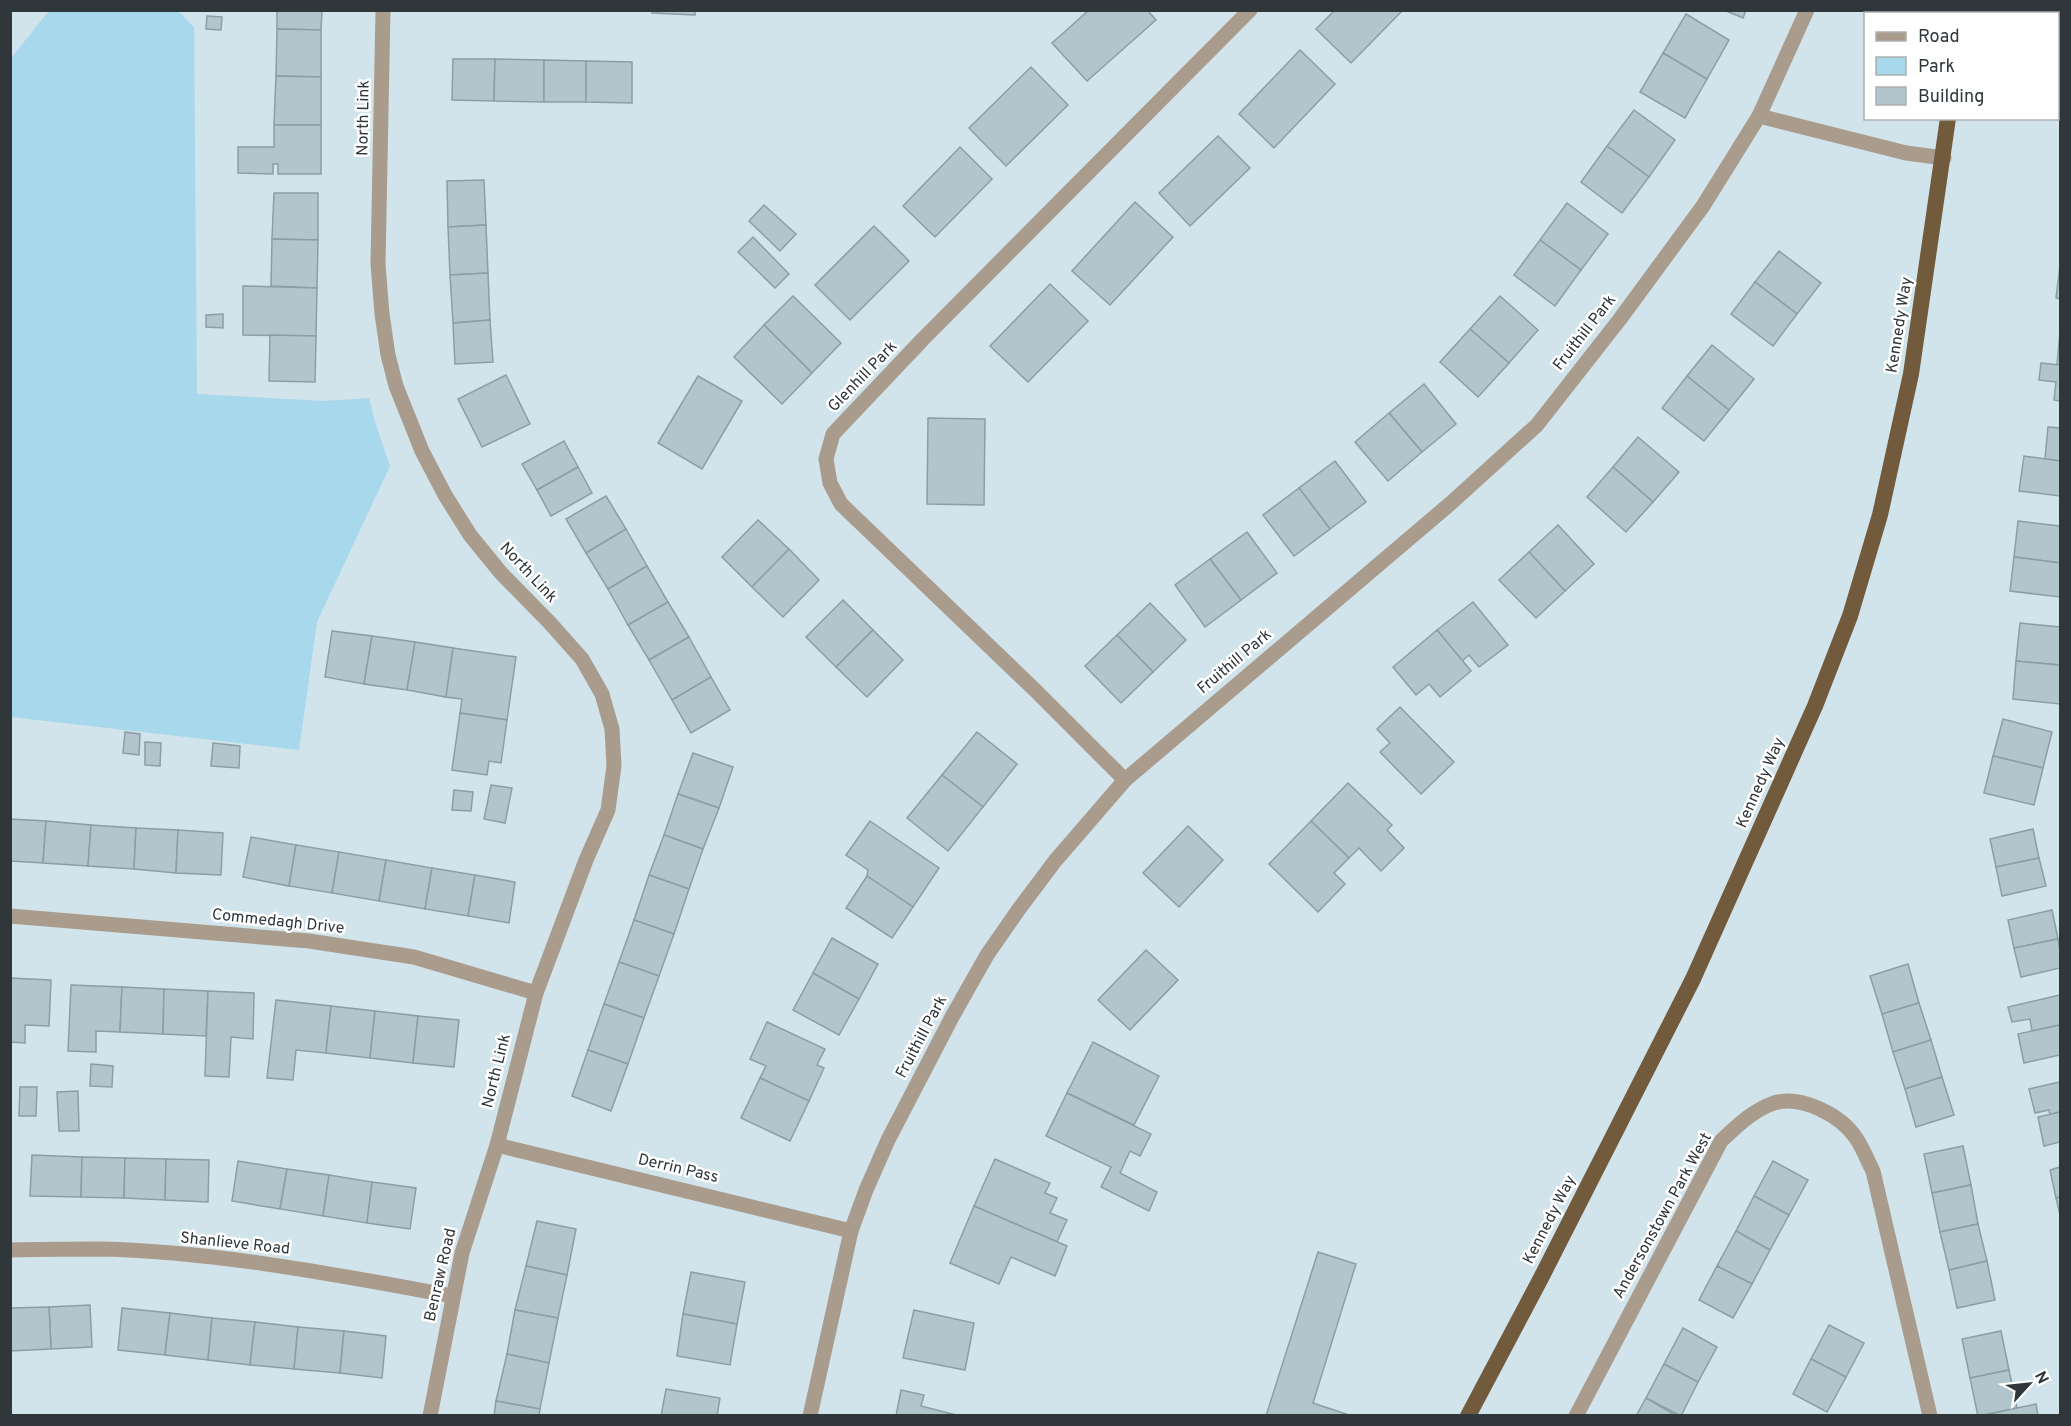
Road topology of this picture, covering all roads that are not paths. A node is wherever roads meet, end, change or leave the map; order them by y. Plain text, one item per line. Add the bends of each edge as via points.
1 (383, 10) edge
2 (1250, 10) edge
3 (1807, 10) edge
4 (1759, 116) junction
5 (1948, 120) edge
6 (1944, 158) junction
7 (1125, 780) junction
8 (10, 916) edge
9 (536, 993) junction
10 (497, 1145) junction
11 (851, 1231) junction
12 (10, 1250) edge
13 (453, 1296) junction
14 (430, 1416) edge
15 (810, 1416) edge
16 (1468, 1416) edge
17 (1576, 1416) edge
18 (1930, 1416) edge

1 - 9 street, North Link via 378,264 388,355 396,386 423,451 470,535 582,659 602,694 612,729 614,766 608,810
2 - 7 street, Glenhill Park via 833,434 826,459 830,483 841,504
3 - 4 street, Fruithill Park
4 - 6 street via 1906,153
4 - 7 street, Fruithill Park via 1696,215 1537,424 1451,503
5 - 6 highway, Kennedy Way
6 - 16 highway, Kennedy Way via 1911,374 1881,515 1850,616 1815,706 1693,979
7 - 11 street, Fruithill Park via 1055,861 987,955 888,1140
8 - 9 street, Commedagh Drive via 309,941 414,957
9 - 10 street, North Link
10 - 11 street, Derrin Pass
10 - 13 street, Benraw Road via 462,1253
11 - 15 street, Fruithill Park
12 - 13 street, Shanlieve Road via 103,1250 206,1257
13 - 14 street, Benraw Road
17 - 18 street, Andersonstown Park West via 1721,1141 1743,1120 1773,1103 1788,1102 1810,1105 1833,1115 1855,1137 1873,1171

